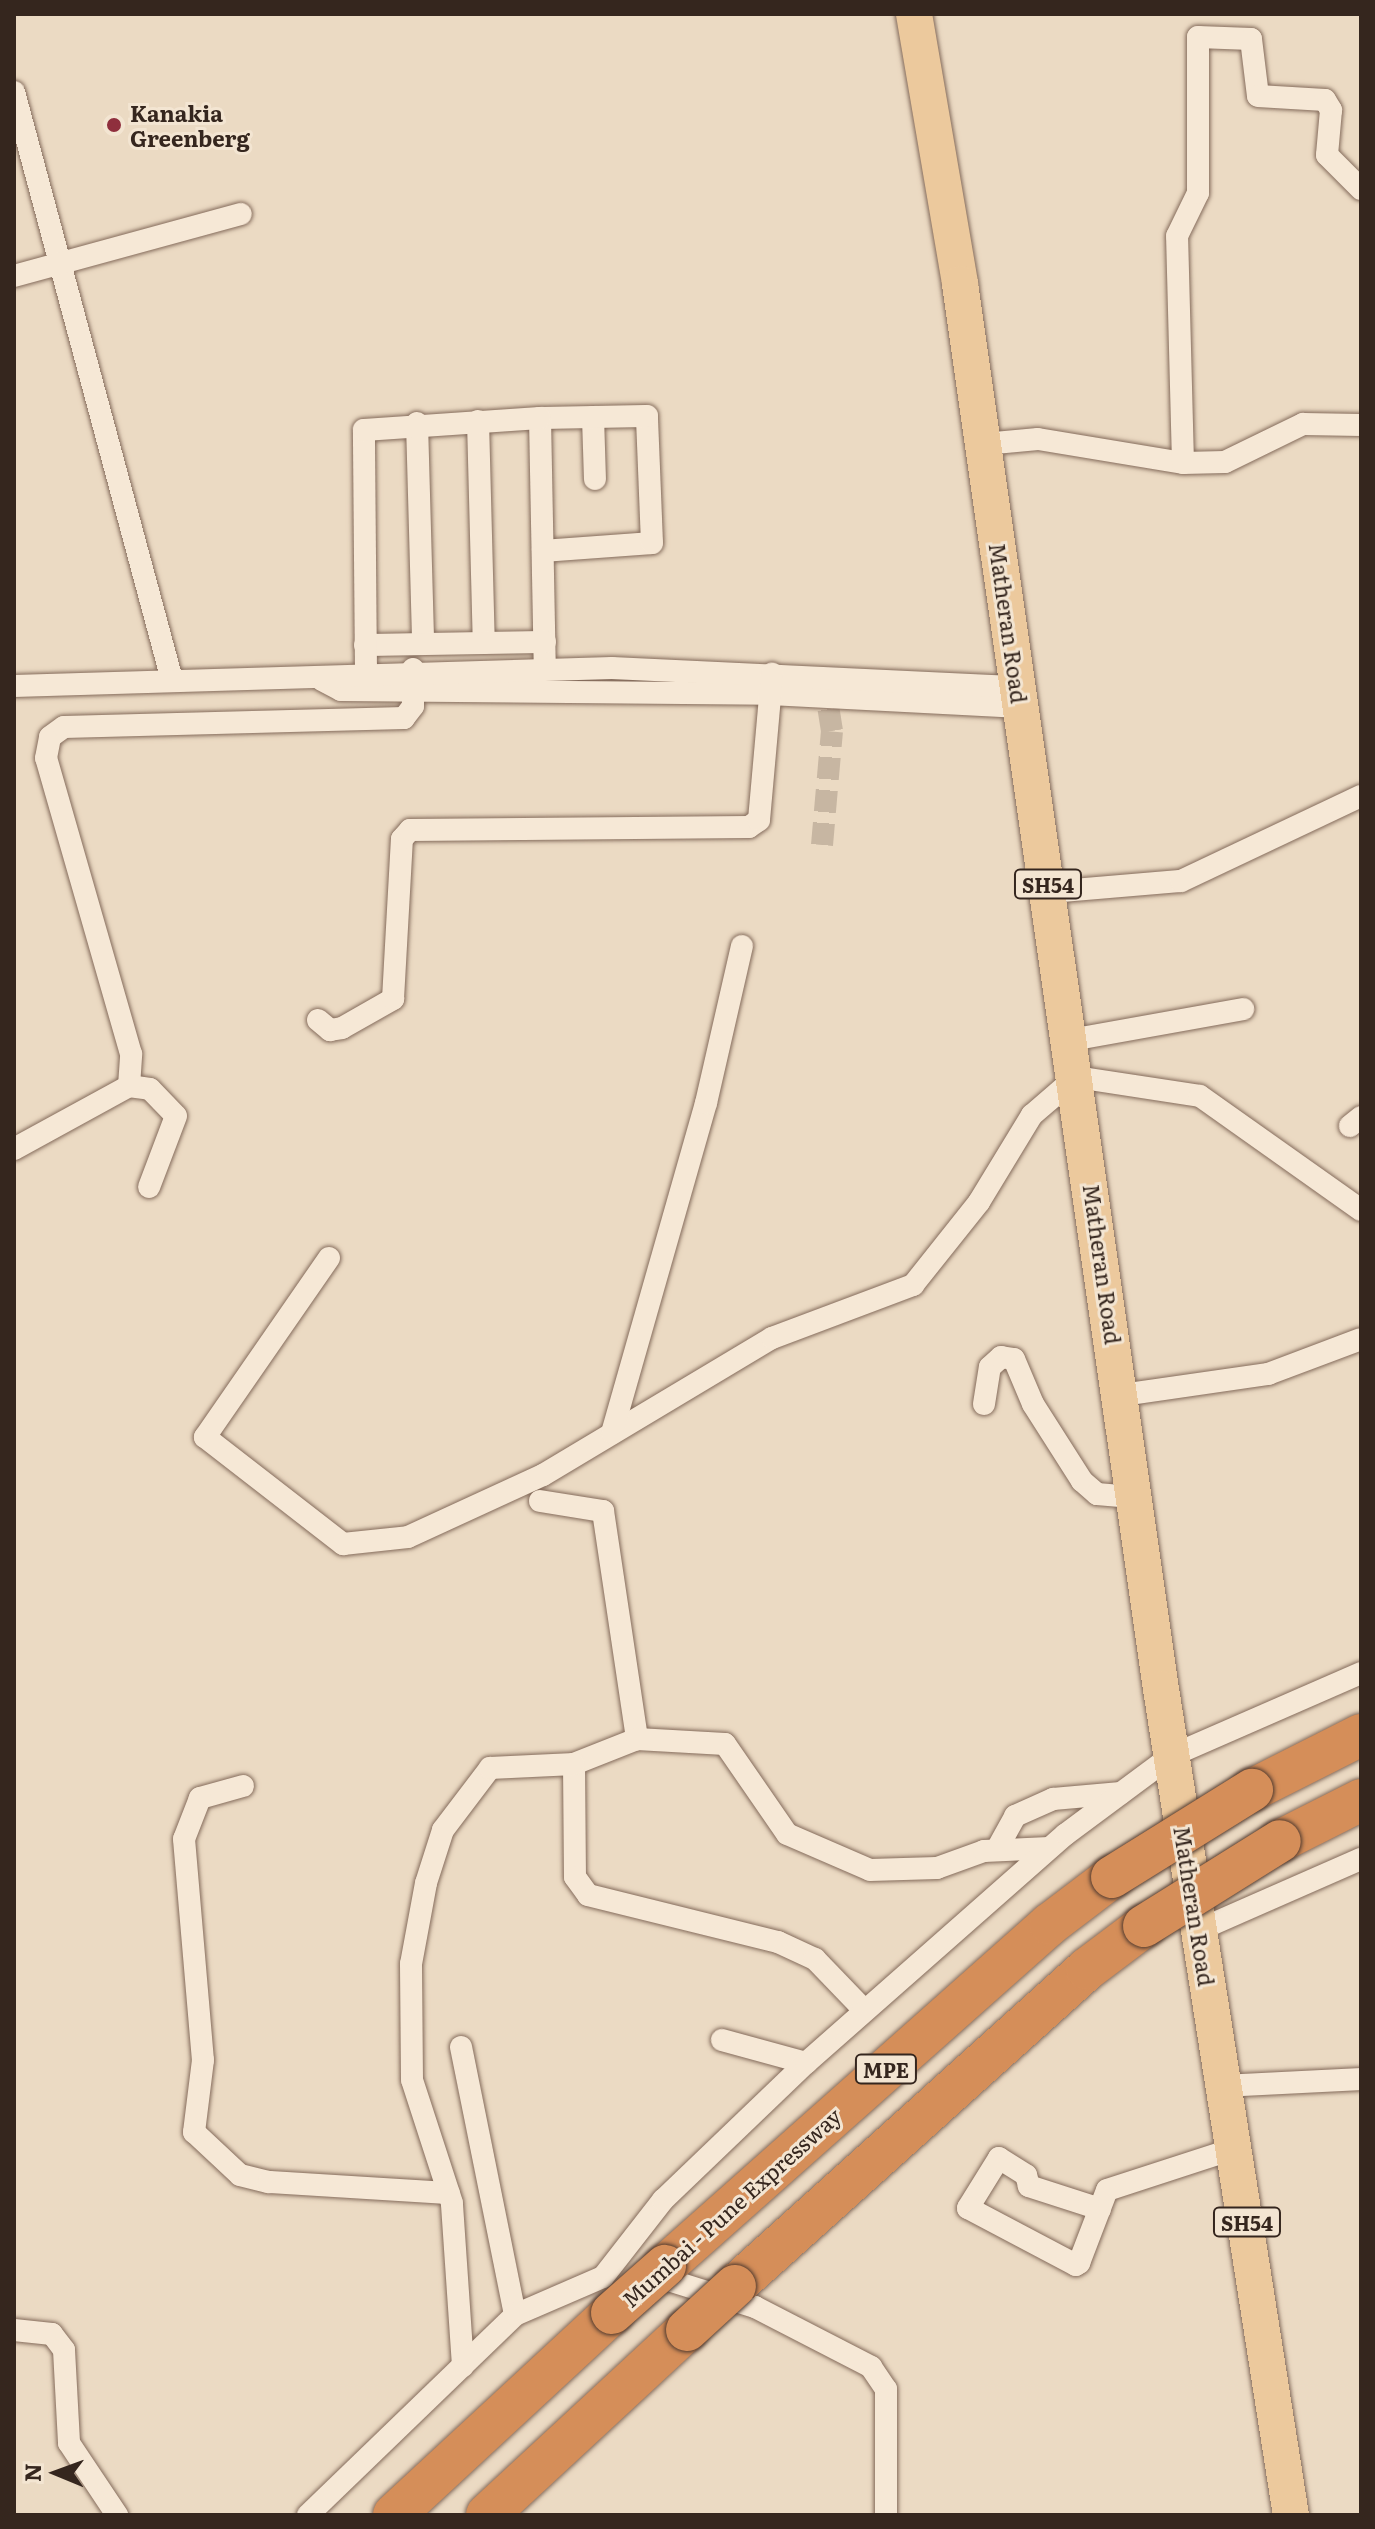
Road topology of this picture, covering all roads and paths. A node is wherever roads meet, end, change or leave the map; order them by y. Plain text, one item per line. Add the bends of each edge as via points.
1 (914, 14) edge
2 (14, 92) edge
3 (1361, 189) edge
4 (241, 214) dead end
5 (64, 263) junction
6 (14, 276) edge
7 (593, 417) junction
8 (540, 418) junction
9 (478, 421) junction
10 (417, 423) junction
11 (1361, 425) edge
12 (984, 444) junction
13 (1183, 463) junction
14 (595, 479) dead end
15 (543, 551) junction
16 (545, 642) junction
17 (484, 643) junction
18 (423, 644) junction
19 (365, 645) junction
20 (545, 668) junction
21 (372, 678) junction
22 (413, 679) junction
23 (172, 680) junction
24 (771, 684) junction
25 (14, 686) edge
26 (1019, 697) junction
27 (376, 718) junction
28 (1361, 796) edge
29 (1049, 892) junction
30 (742, 946) dead end
31 (1243, 1009) dead end
32 (318, 1020) dead end
33 (1071, 1040) junction
34 (1076, 1077) junction
35 (129, 1086) junction
36 (14, 1149) edge
37 (149, 1187) dead end
38 (1361, 1210) edge
39 (329, 1258) dead end
40 (1361, 1339) edge
41 (1122, 1395) junction
42 (984, 1404) dead end
43 (612, 1433) junction
44 (1135, 1497) junction
45 (540, 1501) dead end
46 (1361, 1673) edge
47 (1361, 1735) edge
48 (637, 1739) junction
49 (1171, 1756) junction
50 (574, 1764) junction
51 (243, 1786) dead end
52 (1121, 1793) junction
53 (1361, 1800) edge
54 (1049, 1848) junction
55 (997, 1849) junction
56 (1361, 1859) edge
57 (1199, 1930) junction
58 (864, 2010) junction
59 (722, 2040) dead end
60 (461, 2047) dead end
61 (806, 2063) junction
62 (1359, 2075) edge
63 (1223, 2086) junction
64 (1233, 2149) junction
65 (449, 2193) junction
66 (1100, 2209) junction
67 (614, 2262) junction
68 (515, 2315) junction
69 (14, 2330) edge
70 (463, 2366) junction
71 (117, 2515) edge
72 (308, 2515) edge
73 (394, 2515) edge
74 (487, 2515) edge
75 (886, 2515) edge
76 (1291, 2515) edge

1 - 12 main road, Matheran Road / SH54
2 - 5 street
3 - 13 street via 1327,155 1331,110 1325,100 1262,98 1251,39 1198,37 1198,193 1177,236
4 - 5 street
5 - 6 street
5 - 23 street
7 - 8 street
7 - 14 street
7 - 15 street via 647,416 652,423 652,543
8 - 9 street
8 - 15 street
9 - 10 street
9 - 17 street
10 - 18 street
10 - 19 street via 364,430
11 - 13 street via 1303,424 1225,462
12 - 13 street via 1038,439
12 - 26 main road, Matheran Road / SH54
15 - 16 street
16 - 17 street
16 - 20 street
17 - 18 street
18 - 19 street
19 - 21 street
20 - 22 street
20 - 24 street
21 - 22 street
21 - 23 street via 341,690 322,680
21 - 27 street
22 - 24 street
22 - 27 street via 404,718
23 - 25 street
24 - 26 street
24 - 26 street via 836,702
24 - 32 street via 759,820 749,827 410,830 402,839 393,999 342,1028 330,1030
26 - 29 main road, Matheran Road / SH54
27 - 35 street via 64,727 50,737 46,758 131,1054
28 - 29 street via 1181,881
29 - 33 main road, Matheran Road / SH54
30 - 43 street via 706,1103
31 - 33 street
33 - 34 main road, Matheran Road / SH54
34 - 38 street via 1167,1085 1212,1102
34 - 41 main road, Matheran Road / SH54
34 - 43 street via 1032,1115 979,1202 913,1285 772,1338
35 - 36 street
35 - 37 street via 150,1089 176,1116
39 - 43 street via 205,1437 343,1544 408,1537 543,1475
40 - 41 street via 1268,1374
41 - 44 main road, Matheran Road / SH54
42 - 44 street via 990,1367 1001,1357 1014,1359 1033,1404 1082,1481 1097,1494
44 - 49 main road, Matheran Road / SH54
45 - 48 street via 603,1511
46 - 49 street
47 - 73 highway, Mumbai - Pune Expressway / MPE, bridge via 1252,1790 1112,1877 1050,1924 612,2313
48 - 50 street
48 - 55 street via 725,1744 787,1834 870,1870 937,1868
49 - 52 street
49 - 57 main road, Matheran Road / SH54
50 - 58 street via 575,1877 588,1895 778,1942 815,1959
50 - 65 street via 490,1768 443,1830 426,1883 411,1964 412,2080
51 - 65 street via 200,1798 184,1839 203,2060 194,2132 240,2175 269,2182
52 - 54 street
52 - 55 street via 1053,1799 1015,1816
53 - 74 highway, MPE, bridge via 1280,1841 1144,1926 1087,1969
54 - 55 street
54 - 58 street
56 - 57 street
57 - 63 main road, Matheran Road / SH54
58 - 61 street
59 - 61 street
60 - 68 street
61 - 67 street via 663,2200
62 - 63 street
63 - 64 main road, Matheran Road / SH54
64 - 66 street via 1107,2190
64 - 76 main road, Matheran Road / SH54
65 - 70 street
66 - 66 street via 1076,2265 968,2208 999,2158 1026,2175 1029,2186
67 - 68 street via 603,2277
67 - 75 street via 755,2307 871,2367 886,2389
68 - 70 street
69 - 71 street via 52,2334 64,2350 69,2443
70 - 72 street

